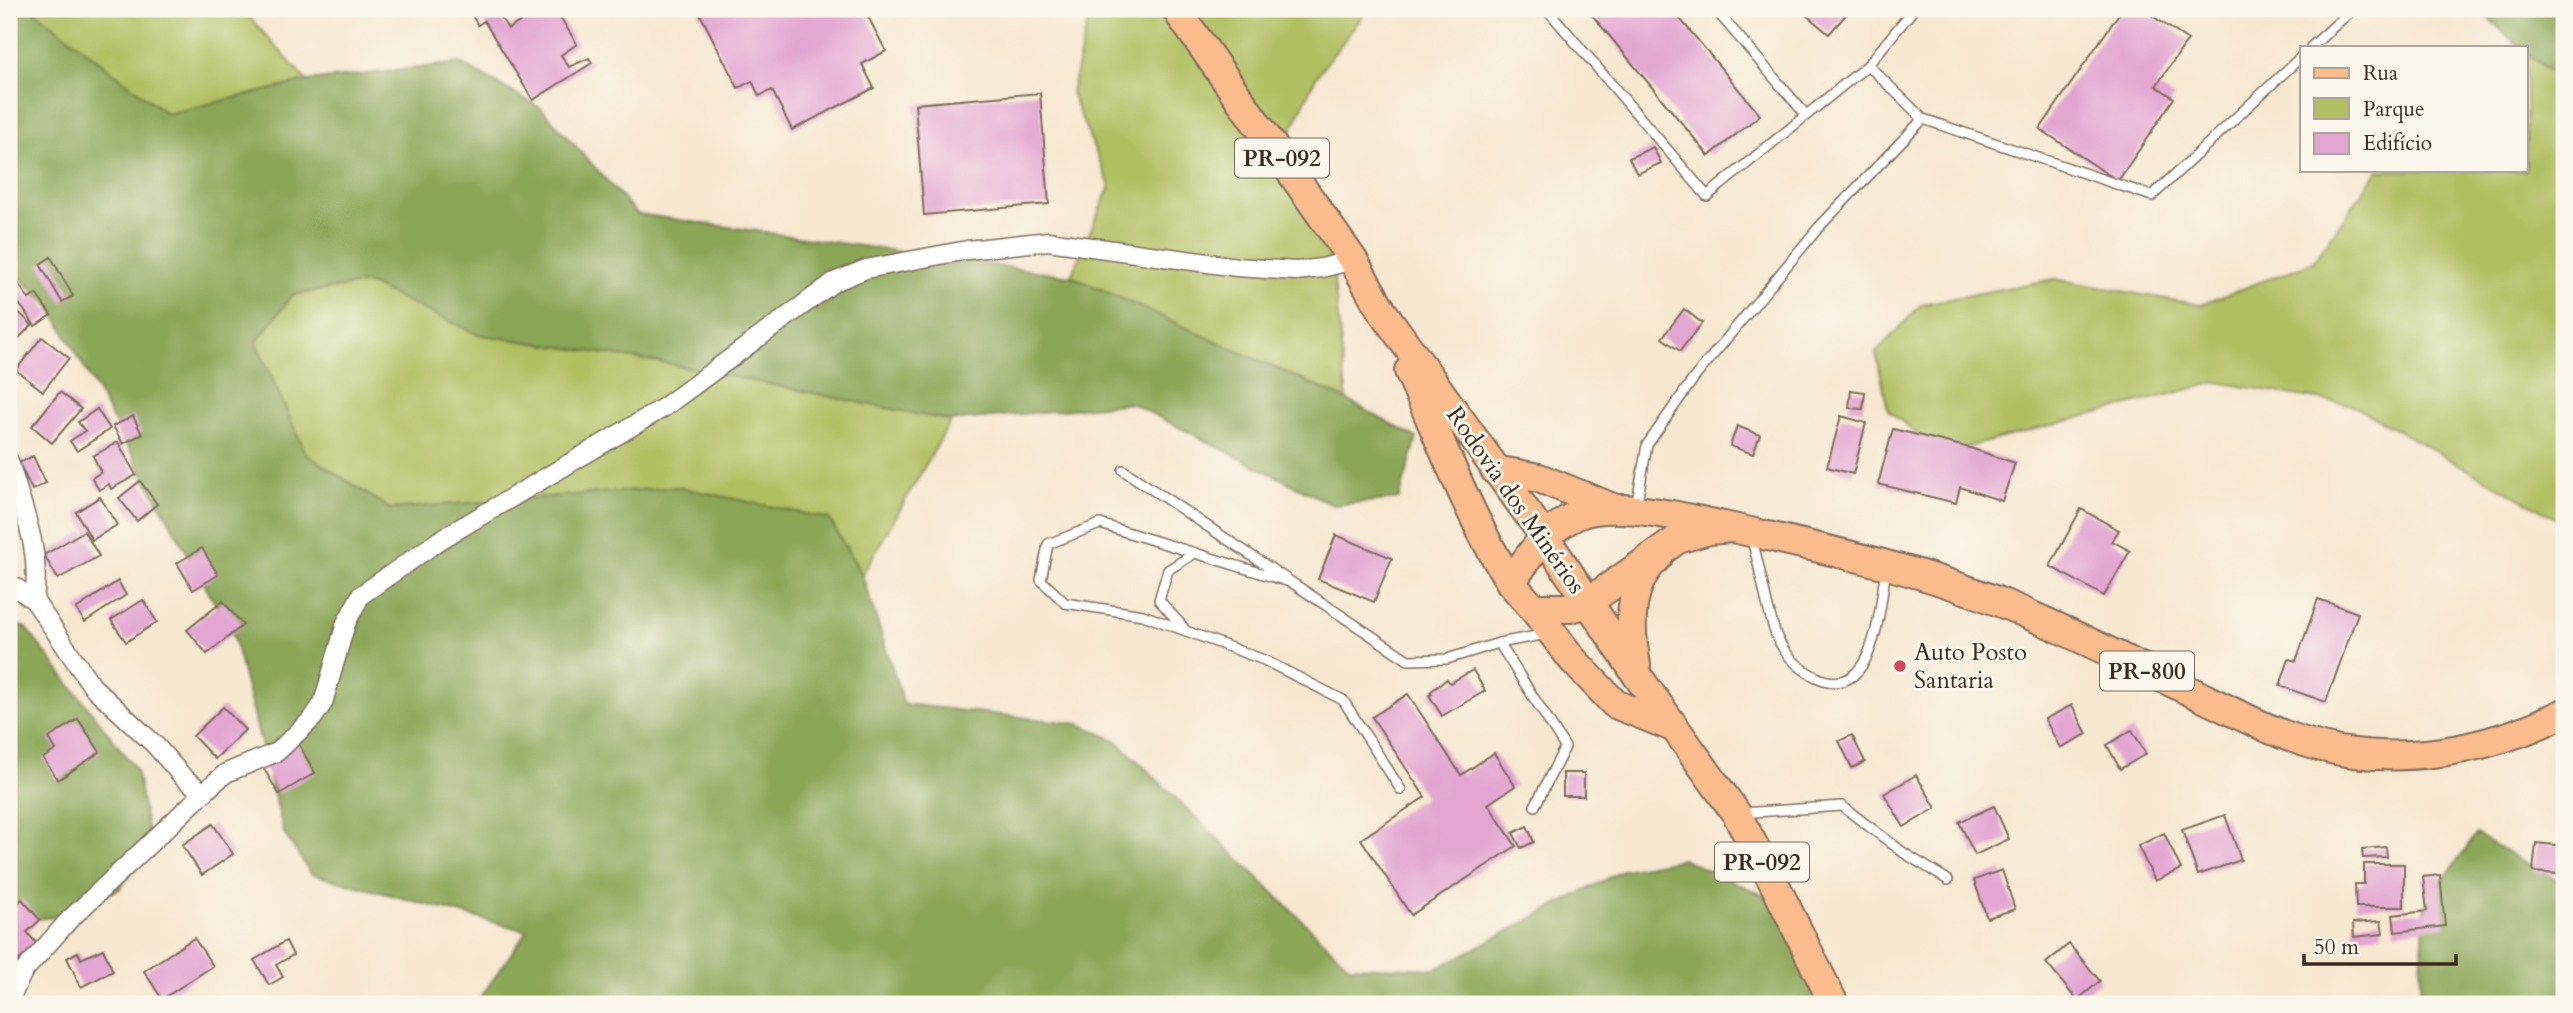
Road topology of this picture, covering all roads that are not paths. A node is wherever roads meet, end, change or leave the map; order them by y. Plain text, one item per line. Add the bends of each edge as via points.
1 (1176, 9) edge
2 (1547, 9) edge
3 (1715, 9) edge
4 (1914, 9) edge
5 (2353, 9) edge
6 (2313, 46) edge
7 (2300, 58) edge
8 (1868, 65) junction
9 (1806, 115) junction
10 (1923, 119) junction
11 (1353, 260) junction
12 (1382, 311) junction
13 (9, 461) edge
14 (1123, 470) dead end
15 (1495, 470) junction
16 (1626, 510) junction
17 (1740, 530) junction
18 (1544, 536) junction
19 (1678, 539) junction
20 (1195, 553) junction
21 (1886, 566) junction
22 (1290, 582) junction
23 (9, 583) edge
24 (1511, 583) junction
25 (34, 600) junction
26 (1588, 601) junction
27 (1534, 608) junction
28 (1185, 630) junction
29 (1552, 633) junction
30 (1499, 643) junction
31 (1639, 678) junction
32 (2564, 713) edge
33 (1675, 728) junction
34 (1401, 790) dead end
35 (204, 793) junction
36 (1535, 806) dead end
37 (1736, 813) junction
38 (1948, 880) dead end
39 (9, 1001) edge
40 (1834, 1004) edge

1 - 11 main road, Rodovia dos Minérios / PR-092
2 - 9 lane via 1707,197
3 - 9 lane
4 - 8 lane
5 - 6 lane
7 - 10 lane via 2152,196
8 - 9 lane
8 - 10 lane
10 - 16 lane via 1819,227 1694,378 1647,445
11 - 12 main road, Rodovia dos Minérios / PR-092
11 - 35 street via 1296,271 1048,241 866,269 834,282 663,408 440,540 361,595 346,623 323,703 313,718 277,752 226,773
12 - 15 main road, Rodovia dos Minérios / PR-092
12 - 24 main road via 1452,474
13 - 25 street via 35,548
14 - 22 lane
15 - 16 main road via 1539,478
15 - 18 main road, Rodovia dos Minérios / PR-092
16 - 17 main road, PR-800 via 1668,513
16 - 18 main road, PR-800 via 1580,514
17 - 19 main road, PR-800 via 1709,530
17 - 21 main road, PR-800
17 - 21 lane via 1761,567 1776,635 1794,662 1821,679 1849,679 1868,658
18 - 24 main road
18 - 26 main road, Rodovia dos Minérios / PR-092
19 - 26 main road, PR-800
19 - 31 main road via 1644,573 1637,590 1630,636
20 - 22 lane
20 - 28 lane via 1168,570 1159,600
20 - 28 lane via 1100,524 1048,544 1041,580 1065,603 1143,615
21 - 32 main road, PR-800 via 2008,605 2242,717 2311,745 2355,753 2433,754 2480,745
22 - 30 lane via 1408,660 1447,659
23 - 25 street
24 - 27 main road
25 - 35 street via 92,685
26 - 27 main road via 1570,608
26 - 31 main road, Rodovia dos Minérios / PR-092
27 - 29 main road
28 - 34 lane via 1264,660 1343,700
29 - 30 lane
29 - 33 main road via 1615,704
30 - 36 lane via 1565,747
31 - 33 main road, Rodovia dos Minérios / PR-092
33 - 37 main road, Rodovia dos Minérios / PR-092
35 - 39 street via 69,920 23,972
37 - 38 lane via 1842,806
37 - 40 main road, Rodovia dos Minérios / PR-092

